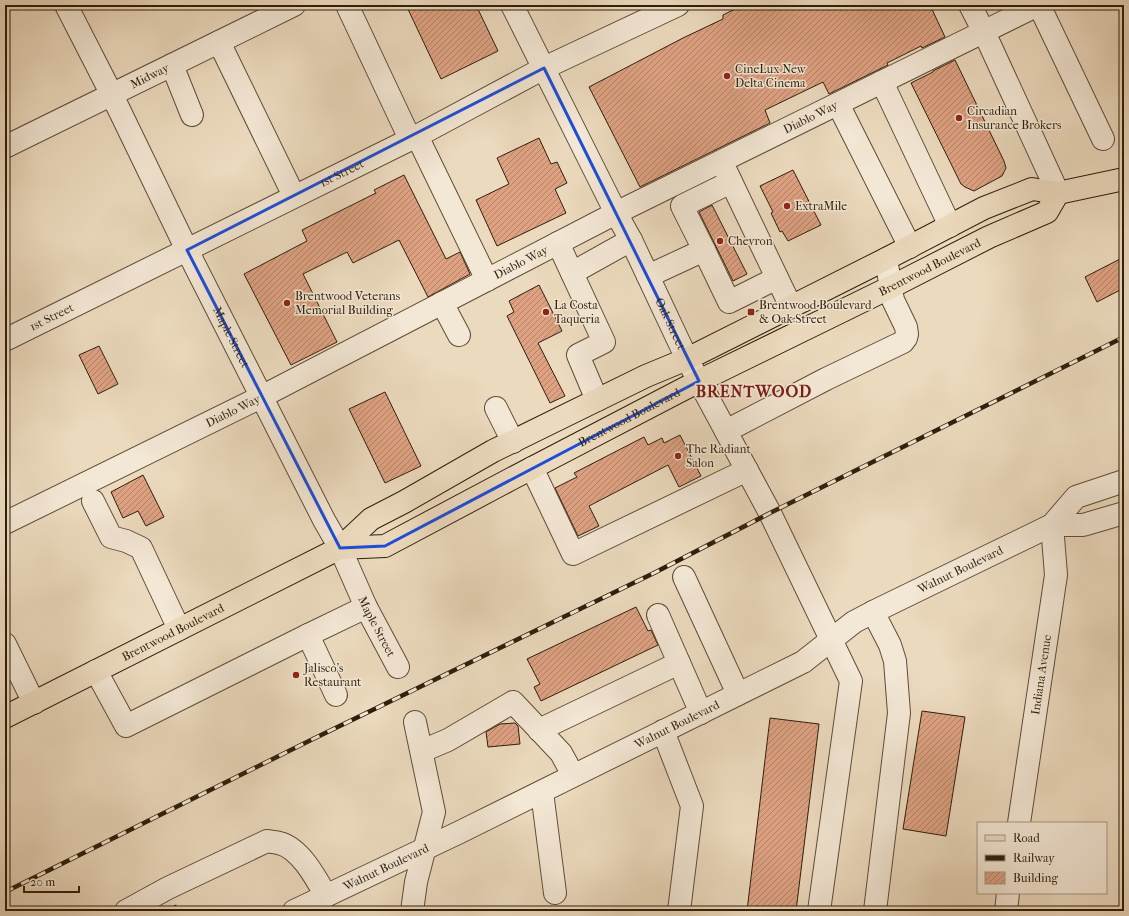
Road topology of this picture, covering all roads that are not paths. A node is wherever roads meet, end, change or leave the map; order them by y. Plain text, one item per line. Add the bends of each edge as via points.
1 (66, 5) edge
2 (294, 5) edge
3 (347, 5) edge
4 (512, 5) edge
5 (678, 5) edge
6 (970, 5) edge
7 (1039, 5) edge
8 (984, 32) junction
9 (219, 42) junction
10 (172, 65) junction
11 (544, 68) junction
12 (882, 82) junction
13 (112, 94) junction
14 (838, 104) junction
15 (192, 115) dead end
16 (413, 137) junction
17 (1103, 139) dead end
18 (5, 147) edge
19 (721, 161) junction
20 (1124, 179) edge
21 (731, 182) junction
22 (1058, 193) junction
23 (294, 196) junction
24 (616, 213) junction
25 (950, 226) junction
26 (631, 240) junction
27 (558, 243) junction
28 (910, 246) junction
29 (187, 250) junction
30 (704, 250) junction
31 (886, 259) junction
32 (572, 274) junction
33 (648, 276) junction
34 (777, 278) junction
35 (487, 280) junction
36 (890, 287) junction
37 (442, 303) junction
38 (791, 307) junction
39 (459, 335) dead end
40 (5, 340) edge
41 (687, 359) junction
42 (699, 381) junction
43 (261, 397) junction
44 (597, 400) junction
45 (496, 408) dead end
46 (726, 431) junction
47 (513, 442) junction
48 (532, 468) junction
49 (747, 470) junction
50 (1124, 481) edge
51 (93, 501) dead end
52 (1124, 513) edge
53 (5, 523) edge
54 (1052, 525) junction
55 (340, 548) junction
56 (684, 577) dead end
57 (366, 607) junction
58 (873, 612) junction
59 (658, 615) dead end
60 (179, 629) junction
61 (308, 635) junction
62 (831, 640) junction
63 (5, 644) edge
64 (679, 663) junction
65 (398, 668) dead end
66 (96, 671) junction
67 (738, 694) junction
68 (336, 695) dead end
69 (34, 702) junction
70 (702, 713) junction
71 (5, 718) edge
72 (415, 722) dead end
73 (539, 730) junction
74 (663, 731) junction
75 (422, 751) junction
76 (573, 775) junction
77 (542, 792) junction
78 (1019, 822) edge
79 (424, 849) junction
80 (555, 893) dead end
81 (1008, 894) edge
82 (326, 896) junction
83 (126, 911) edge
84 (294, 911) edge
85 (412, 911) edge
86 (679, 911) edge
87 (819, 911) edge
88 (875, 911) edge
89 (1006, 911) edge

1 - 13 street, Maple Street
2 - 9 street, Midway
3 - 16 street
4 - 11 street, Oak Street
5 - 11 street, 1st Street
6 - 8 street
7 - 8 street, Diablo Way
7 - 17 street
8 - 12 street, Diablo Way
8 - 22 street
9 - 10 street, Midway
9 - 23 street
10 - 13 street, Midway
10 - 15 street
11 - 16 street, 1st Street
11 - 24 street, Oak Street
12 - 14 street, Diablo Way
12 - 25 street
13 - 18 street, Midway
13 - 29 street, Maple Street
14 - 19 street, Diablo Way
14 - 28 street
16 - 23 street, 1st Street
16 - 35 street
19 - 21 street
19 - 24 street, Diablo Way
20 - 22 main road, Brentwood Boulevard
21 - 30 street via 682,206
21 - 34 street
22 - 25 main road, Brentwood Boulevard via 1032,189 984,208
22 - 36 main road, Brentwood Boulevard via 1047,212 989,237
23 - 29 street, 1st Street
24 - 26 street, Oak Street
24 - 27 street, Diablo Way
25 - 28 main road, Brentwood Boulevard
26 - 32 street
26 - 33 street, Oak Street
27 - 32 street
27 - 35 street, Diablo Way
28 - 31 main road, Brentwood Boulevard
29 - 40 street, 1st Street
29 - 43 street, Maple Street
30 - 33 street
30 - 34 street via 729,302
31 - 36 street
31 - 38 main road, Brentwood Boulevard
32 - 44 street via 604,342 578,355
33 - 41 street, Oak Street
34 - 38 street
35 - 37 street, Diablo Way
36 - 42 main road, Brentwood Boulevard
36 - 46 street via 893,300 906,327 907,334 903,342
37 - 39 street
37 - 43 street, Diablo Way
38 - 41 main road, Brentwood Boulevard
41 - 42 street, Oak Street
41 - 44 main road, Brentwood Boulevard
42 - 46 street, Oak Street
42 - 48 main road, Brentwood Boulevard
43 - 53 street, Diablo Way
43 - 55 street, Maple Street
44 - 47 main road, Brentwood Boulevard
45 - 47 street
46 - 49 street, Oak Street
47 - 55 main road, Brentwood Boulevard via 371,520
48 - 49 street via 573,554
48 - 55 main road, Brentwood Boulevard via 385,546
49 - 62 street, Oak Street
50 - 54 street, Walnut Boulevard via 1076,497
51 - 60 street via 111,537 141,548
52 - 54 street, Walnut Boulevard via 1083,525
54 - 58 street, Walnut Boulevard
54 - 78 street, Indiana Avenue via 1056,575
55 - 57 street, Maple Street
55 - 60 main road, Brentwood Boulevard
56 - 67 street
57 - 61 street
57 - 65 street, Maple Street
58 - 62 street, Walnut Boulevard via 854,622
58 - 88 street via 890,644 895,661 900,713
59 - 64 street
60 - 66 main road, Brentwood Boulevard
61 - 66 street via 126,726
61 - 68 street
62 - 67 street, Walnut Boulevard via 803,662
62 - 87 street, Oak Street via 851,681
63 - 69 street
64 - 70 street
64 - 73 street
66 - 69 main road, Brentwood Boulevard
67 - 70 street, Walnut Boulevard
69 - 71 main road, Brentwood Boulevard
70 - 74 street, Walnut Boulevard
72 - 75 street
73 - 75 street via 513,702 448,740
73 - 76 street via 561,753
74 - 76 street, Walnut Boulevard
74 - 86 street via 692,806
75 - 79 street via 434,812
76 - 77 street, Walnut Boulevard
77 - 79 street, Walnut Boulevard
77 - 80 street
79 - 82 street, Walnut Boulevard
79 - 85 street
81 - 89 street
82 - 83 street via 298,855 287,846 267,841
82 - 84 street, Walnut Boulevard

